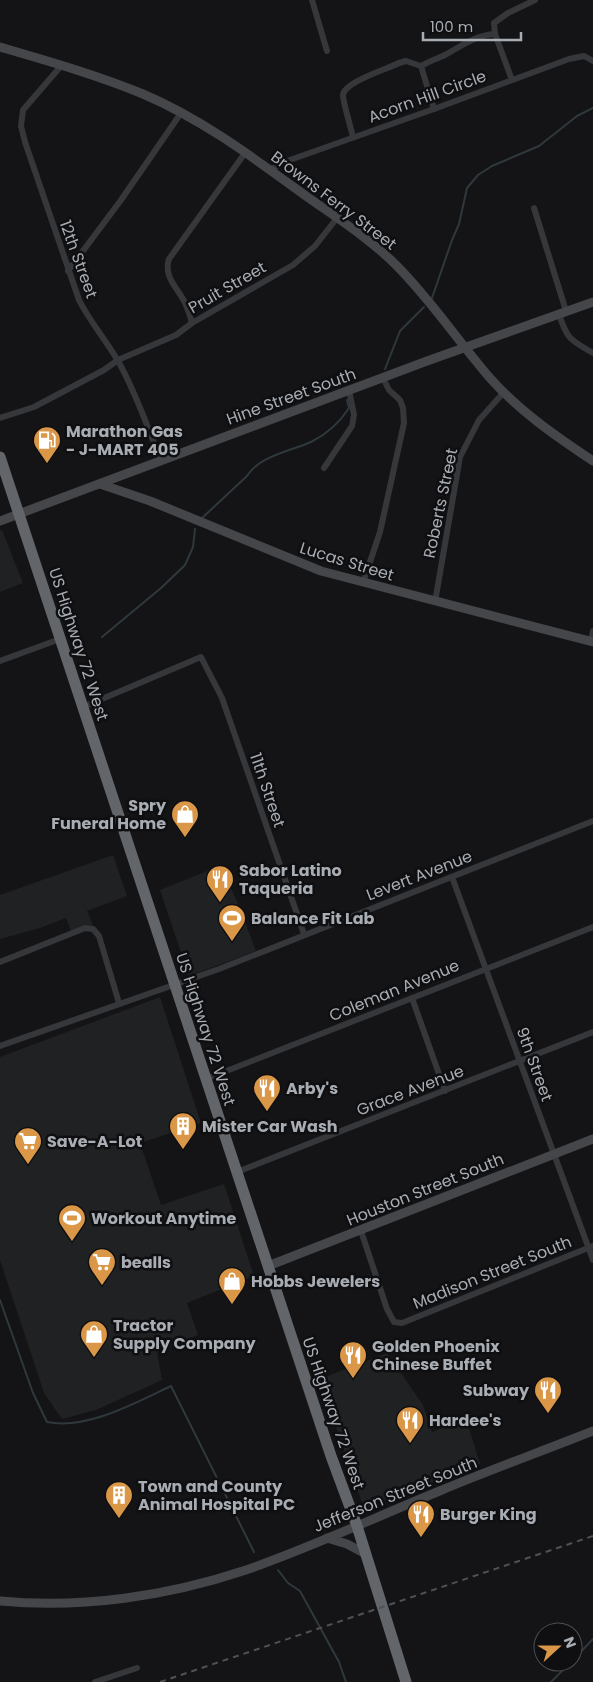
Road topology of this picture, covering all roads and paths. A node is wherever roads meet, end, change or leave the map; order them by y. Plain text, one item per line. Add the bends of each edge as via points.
1 (312, 0) edge
2 (535, 0) edge
3 (495, 34) junction
4 (0, 47) edge
5 (327, 51) dead end
6 (593, 61) edge
7 (61, 66) junction
8 (421, 66) junction
9 (512, 80) junction
10 (434, 109) junction
11 (181, 113) junction
12 (353, 137) junction
13 (245, 153) junction
14 (269, 170) junction
15 (534, 208) dead end
16 (337, 218) junction
17 (68, 271) junction
18 (593, 302) edge
19 (562, 313) junction
20 (192, 323) junction
21 (467, 347) junction
22 (593, 352) edge
23 (118, 360) junction
24 (383, 378) junction
25 (349, 390) junction
26 (504, 392) junction
27 (0, 418) edge
28 (0, 457) edge
29 (162, 460) junction
30 (593, 461) edge
31 (324, 468) dead end
32 (100, 484) junction
33 (19, 514) junction
34 (0, 521) edge
35 (363, 583) junction
36 (435, 602) junction
37 (593, 631) edge
38 (60, 639) junction
39 (592, 642) edge
40 (0, 661) edge
41 (83, 707) junction
42 (593, 821) edge
43 (452, 876) junction
44 (593, 927) edge
45 (304, 934) junction
46 (0, 962) edge
47 (486, 968) junction
48 (174, 984) junction
49 (412, 998) junction
50 (119, 1003) junction
51 (593, 1032) edge
52 (0, 1046) edge
53 (519, 1061) junction
54 (206, 1079) junction
55 (446, 1091) junction
56 (593, 1139) edge
57 (554, 1154) junction
58 (237, 1172) junction
59 (361, 1231) junction
60 (591, 1247) edge
61 (593, 1260) edge
62 (268, 1266) junction
63 (593, 1431) edge
64 (357, 1526) junction
65 (327, 1538) junction
66 (366, 1554) junction
67 (0, 1602) edge
68 (137, 1668) dead end
69 (95, 1682) edge
70 (406, 1682) edge

1 - 5 street
2 - 3 street via 500,17 494,23
3 - 8 street via 484,34
3 - 9 street
4 - 7 street, Browns Ferry Street
6 - 9 street, Acorn Hill Circle via 584,56 569,59
7 - 11 street, Browns Ferry Street via 144,95
7 - 17 street, 12th Street via 23,110 21,126
8 - 10 street
8 - 12 street via 406,61 399,63 346,88 343,95
9 - 10 street, Acorn Hill Circle
10 - 12 street, Acorn Hill Circle
11 - 13 street, Browns Ferry Street
11 - 17 street
12 - 14 street, Acorn Hill Circle
13 - 14 street, Browns Ferry Street
13 - 20 street via 166,266
14 - 16 street, Browns Ferry Street
15 - 19 street
16 - 20 street, Pruit Street via 315,246 293,265
16 - 21 street, Browns Ferry Street via 396,265
17 - 23 street, 12th Street via 86,315
18 - 19 street, Hine Street South
19 - 21 street, Hine Street South
19 - 22 street via 568,337
20 - 23 street, Pruit Street via 176,335
21 - 24 street, Hine Street South
21 - 26 street, Browns Ferry Street
23 - 27 street, Pruit Street via 34,407
23 - 29 street, 12th Street
24 - 25 street, Hine Street South
24 - 35 street via 404,408 404,423 380,532
25 - 29 street, Hine Street South
25 - 31 street via 354,415 352,426
26 - 30 street, Browns Ferry Street via 544,427
26 - 36 street, Roberts Street via 479,420 460,457
28 - 33 highway, US Highway 72 West
29 - 32 street, Hine Street South
32 - 33 street, Hine Street South
32 - 35 street, Lucas Street via 150,501 304,565
33 - 34 street, Hine Street South
33 - 38 highway, US Highway 72 West
35 - 36 street, Lucas Street
36 - 39 street, Lucas Street
37 - 39 street
38 - 40 street
38 - 41 highway, US Highway 72 West
41 - 45 street, 11th Street via 201,658 222,698
41 - 48 highway, US Highway 72 West
42 - 43 street, Levert Avenue
43 - 45 street, Levert Avenue
43 - 47 street, 9th Street
44 - 47 street, Coleman Avenue
45 - 48 street, Levert Avenue
46 - 50 street via 83,929 93,929 99,936
47 - 49 street, Coleman Avenue
47 - 53 street, 9th Street
48 - 50 street, Levert Avenue
48 - 54 highway, US Highway 72 West
49 - 54 street, Coleman Avenue
49 - 55 street
50 - 52 street, Levert Avenue
51 - 53 street, Grace Avenue
53 - 55 street, Grace Avenue
53 - 57 street, 9th Street
54 - 58 highway, US Highway 72 West
55 - 58 street, Grace Avenue
56 - 57 street, Houston Street South
57 - 59 street, Houston Street South
57 - 60 street, 9th Street
58 - 62 highway, US Highway 72 West
59 - 60 street, Madison Street South via 387,1309 394,1322 402,1323
59 - 62 street, Houston Street South
60 - 61 street, 9th Street
62 - 64 highway, US Highway 72 West
63 - 64 street, Jefferson Street South
64 - 65 street, Jefferson Street South
64 - 66 highway, US Highway 72 West
65 - 66 street
65 - 67 street, Jefferson Street South via 244,1570 148,1594 48,1604
66 - 70 highway, US Highway 72 West
68 - 69 street

